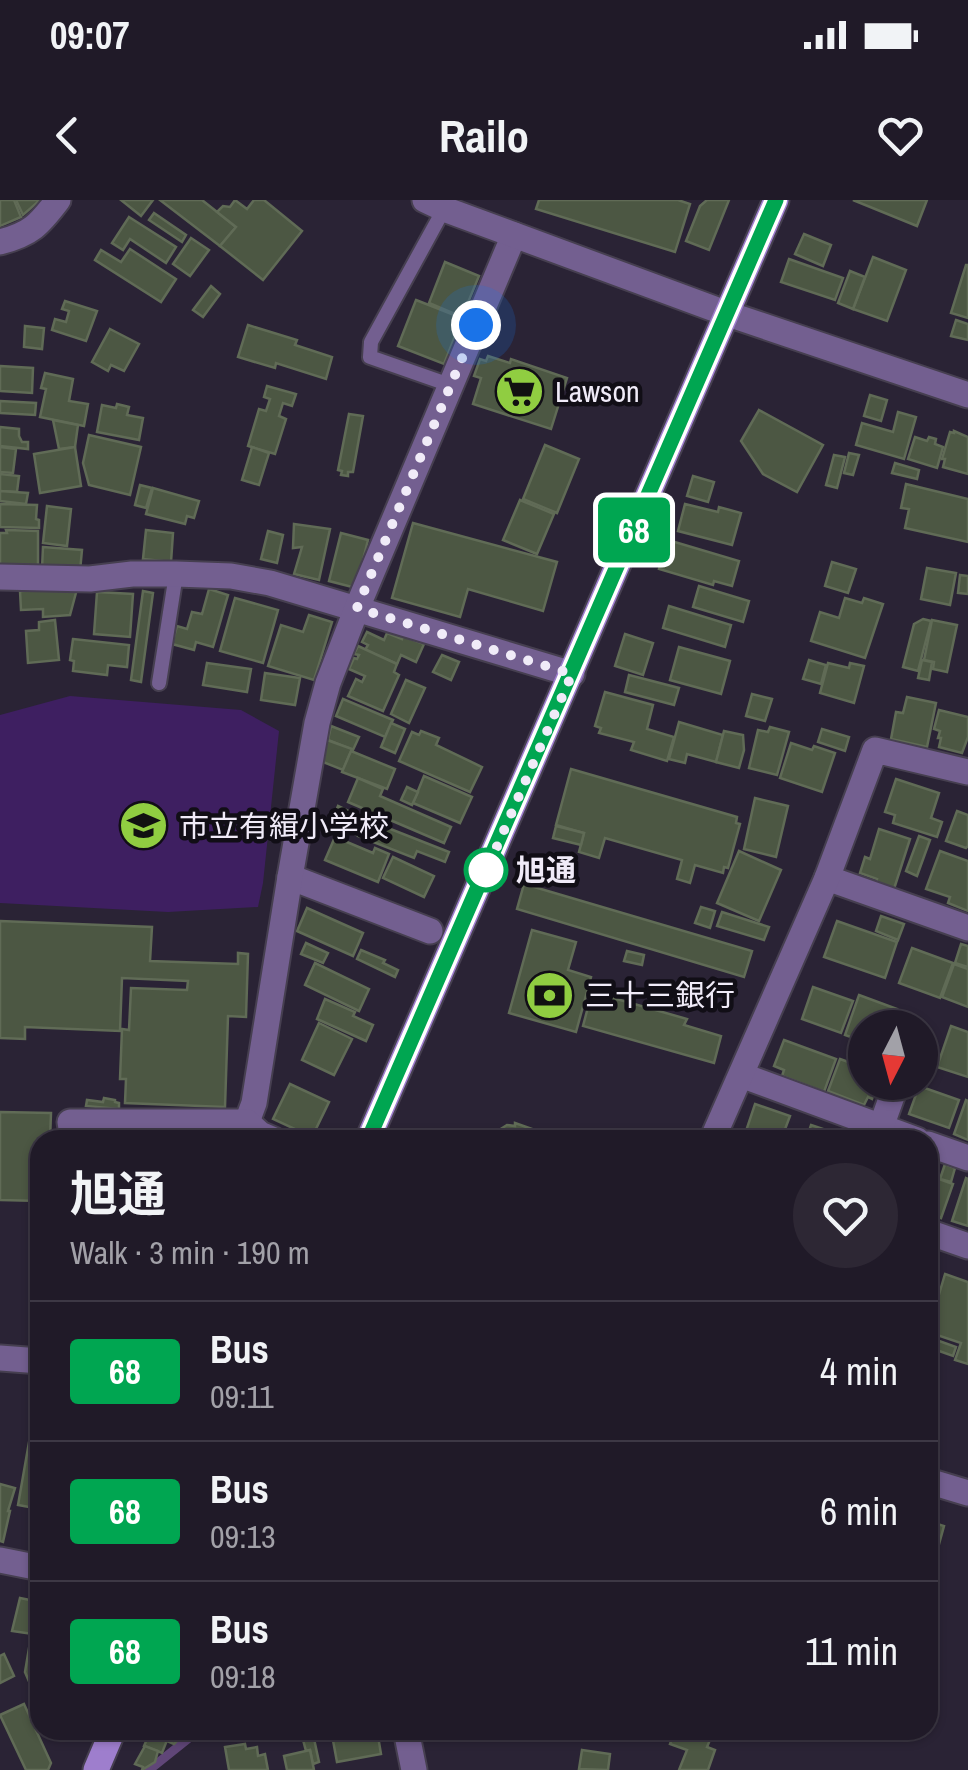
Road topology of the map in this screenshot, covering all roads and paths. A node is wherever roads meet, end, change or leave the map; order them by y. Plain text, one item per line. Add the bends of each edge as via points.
1 (58, 200) edge
2 (776, 200) edge
3 (435, 205) edge
4 (514, 235) junction
5 (0, 242) edge
6 (728, 314) junction
7 (450, 385) junction
8 (968, 395) edge
9 (176, 574) junction
10 (0, 577) edge
11 (357, 608) junction
12 (572, 674) junction
13 (159, 683) dead end
14 (968, 772) edge
15 (290, 877) junction
16 (827, 878) junction
17 (968, 928) edge
18 (430, 931) dead end
19 (740, 1075) junction
20 (891, 1100) edge
21 (247, 1122) junction
22 (881, 1127) junction
23 (71, 1130) edge
24 (256, 1130) edge
25 (372, 1130) edge
26 (716, 1130) edge
27 (889, 1130) edge
28 (938, 1148) edge
29 (968, 1158) edge
30 (938, 1236) edge
31 (968, 1246) edge
32 (0, 1358) edge
33 (30, 1360) edge
34 (938, 1484) edge
35 (968, 1493) edge
36 (0, 1560) edge
37 (30, 1566) edge
38 (109, 1740) edge
39 (408, 1740) edge
40 (96, 1770) edge
41 (414, 1770) edge

1 - 5 street via 39,225
2 - 6 main road
3 - 4 street
3 - 7 lane via 370,357
4 - 6 street
4 - 7 street
6 - 8 street
6 - 12 main road
7 - 11 street
9 - 10 street
9 - 11 street via 270,582
9 - 13 lane
11 - 12 street
11 - 15 street via 317,723
12 - 25 main road
14 - 16 street via 875,750
15 - 18 street
15 - 21 street
16 - 17 street
16 - 19 street
19 - 22 street
19 - 26 street
20 - 22 street
21 - 23 street via 70,1122
21 - 24 street
22 - 27 street
28 - 29 street
30 - 31 street
32 - 33 street
34 - 35 street
36 - 37 street
38 - 40 main road
39 - 41 street

